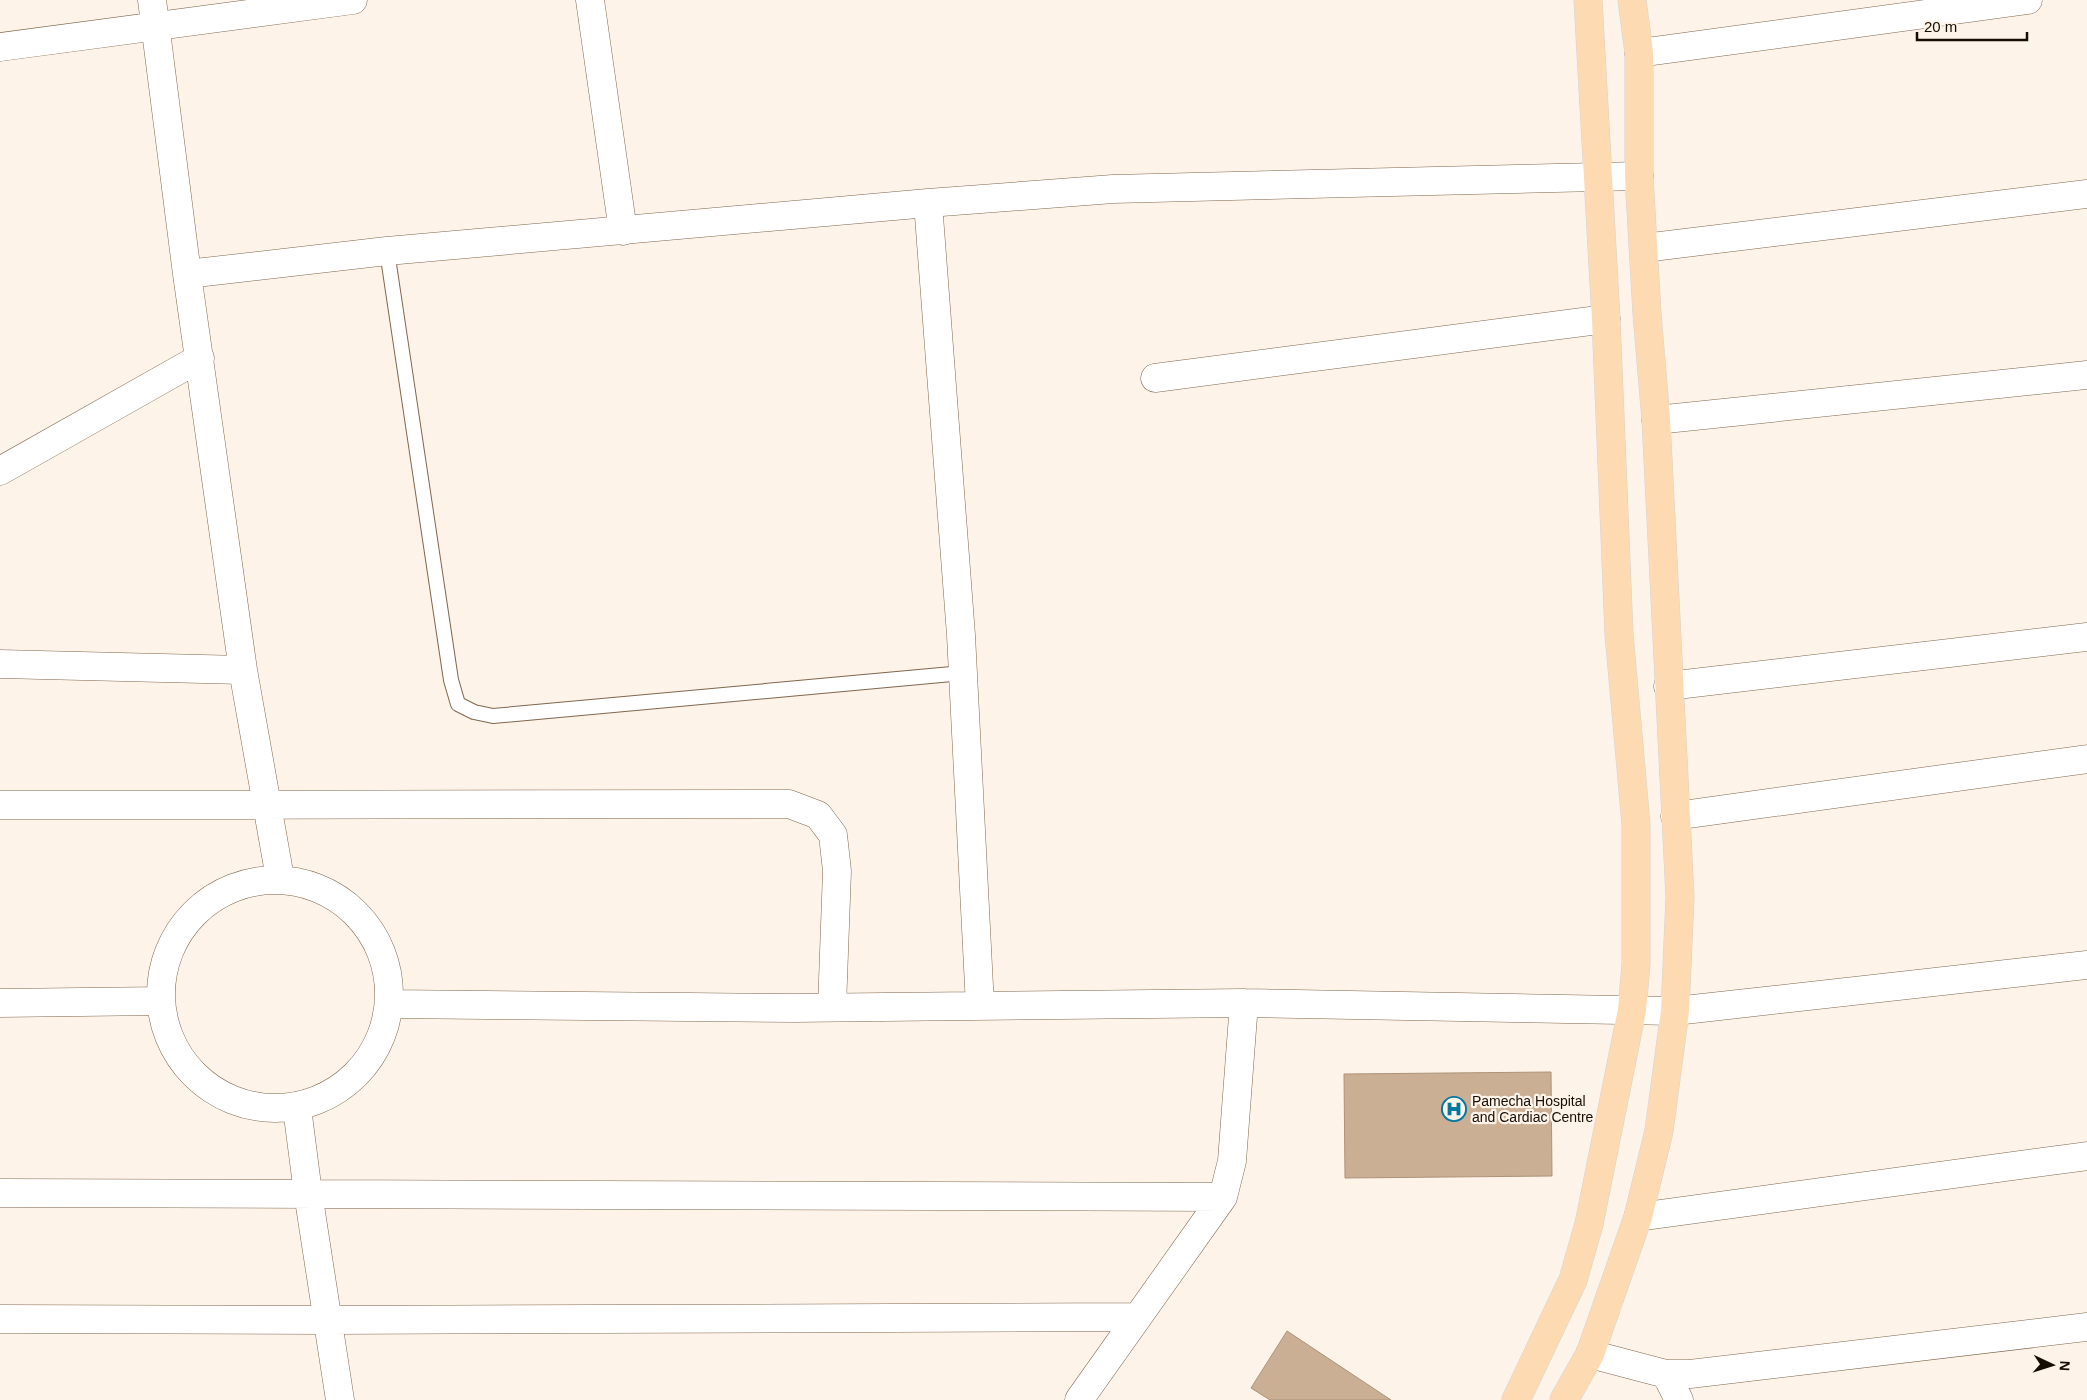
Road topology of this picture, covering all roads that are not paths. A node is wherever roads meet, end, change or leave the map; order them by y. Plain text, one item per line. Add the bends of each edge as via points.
1 (152, 0) edge
2 (353, 0) edge
3 (590, 0) edge
4 (1588, 0) edge
5 (1632, 0) edge
6 (2028, 0) edge
7 (156, 27) junction
8 (0, 47) edge
9 (1639, 53) junction
10 (1639, 176) junction
11 (1599, 177) junction
12 (2087, 194) edge
13 (928, 203) junction
14 (623, 231) junction
15 (1644, 248) junction
16 (387, 251) junction
17 (187, 274) junction
18 (1606, 319) junction
19 (200, 358) junction
20 (2087, 375) edge
21 (1156, 378) dead end
22 (1656, 420) junction
23 (0, 471) edge
24 (2087, 637) edge
25 (0, 664) edge
26 (243, 670) junction
27 (963, 673) junction
28 (1668, 686) junction
29 (2087, 759) edge
30 (0, 805) edge
31 (267, 806) junction
32 (1675, 816) junction
33 (280, 878) junction
34 (2087, 965) edge
35 (161, 1001) junction
36 (0, 1002) edge
37 (1244, 1003) junction
38 (389, 1004) junction
39 (980, 1006) junction
40 (832, 1008) junction
41 (1632, 1010) junction
42 (1676, 1011) junction
43 (297, 1108) junction
44 (2087, 1156) edge
45 (0, 1193) edge
46 (308, 1193) junction
47 (1223, 1196) junction
48 (1638, 1217) junction
49 (1138, 1317) junction
50 (0, 1319) edge
51 (328, 1320) junction
52 (2087, 1327) edge
53 (1590, 1354) junction
54 (1666, 1374) junction
55 (340, 1400) edge
56 (1079, 1400) edge
57 (1516, 1400) edge
58 (1564, 1400) edge
59 (1679, 1400) edge

1 - 7 street
2 - 7 street
3 - 14 street
4 - 11 main road
5 - 9 main road
6 - 9 street
7 - 8 street
7 - 17 street
9 - 10 main road
10 - 11 street
10 - 15 main road
11 - 13 street via 1113,189
11 - 18 main road
12 - 15 street
13 - 14 street
13 - 27 street
14 - 16 street
15 - 22 main road
16 - 17 street
16 - 27 lane via 451,680 458,704 474,712 494,716
17 - 19 street
18 - 21 street
18 - 41 main road via 1619,634 1636,824 1636,964
19 - 23 street
19 - 26 street
20 - 22 street
22 - 28 main road
24 - 28 street
25 - 26 street
26 - 31 street
27 - 39 street
28 - 32 main road
29 - 32 street
30 - 31 street
31 - 33 street
31 - 40 street via 788,804 818,815 833,835 837,871
32 - 42 main road via 1680,897
33 - 35 street via 242,884 208,901 181,928 165,963
33 - 38 street via 316,886 348,905 372,933 386,967
34 - 42 street
35 - 36 street
35 - 43 street via 170,1039 191,1071 222,1095 258,1107
37 - 39 street
37 - 41 street
37 - 47 street via 1232,1162
38 - 40 street
38 - 43 street via 379,1040 359,1071 330,1094
39 - 40 street
41 - 42 street
41 - 57 main road via 1589,1224 1574,1280
42 - 48 main road via 1659,1130
43 - 46 street
44 - 48 street
45 - 46 street
46 - 47 street
46 - 51 street
47 - 49 street
48 - 53 main road
49 - 51 street
49 - 56 street
50 - 51 street
51 - 55 street
52 - 54 street via 1690,1374
53 - 54 street
53 - 58 main road
54 - 59 street

